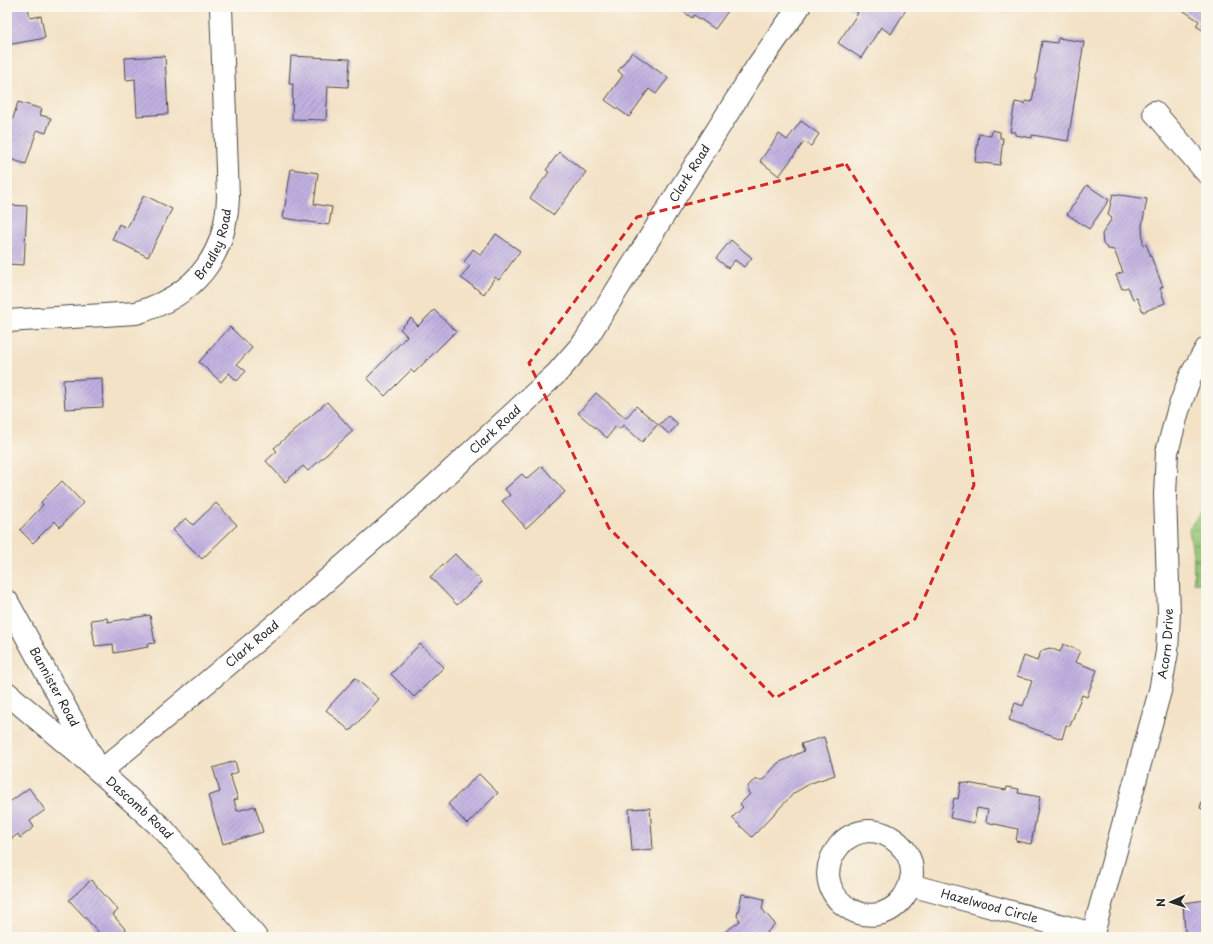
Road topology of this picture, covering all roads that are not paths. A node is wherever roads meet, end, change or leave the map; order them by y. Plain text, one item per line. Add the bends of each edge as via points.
1 (221, 7) edge
2 (799, 7) edge
3 (1154, 112) dead end
4 (1206, 172) edge
5 (7, 321) edge
6 (1206, 349) edge
7 (7, 601) edge
8 (7, 694) edge
9 (100, 772) junction
10 (910, 885) dead end
11 (1093, 936) edge
12 (256, 937) edge

1 - 5 street, Bradley Road via 228,197 223,232 208,265 184,291 169,301 136,313
2 - 9 street, Clark Road via 756,68 585,341 557,373 424,496
3 - 4 street
6 - 11 street, Acorn Drive via 1191,375 1167,452 1165,495 1169,613 1167,652 1160,691
7 - 9 street, Bannister Road
8 - 9 street, Dascomb Road
9 - 12 street, Dascomb Road via 164,830
10 - 11 street, Hazelwood Circle

